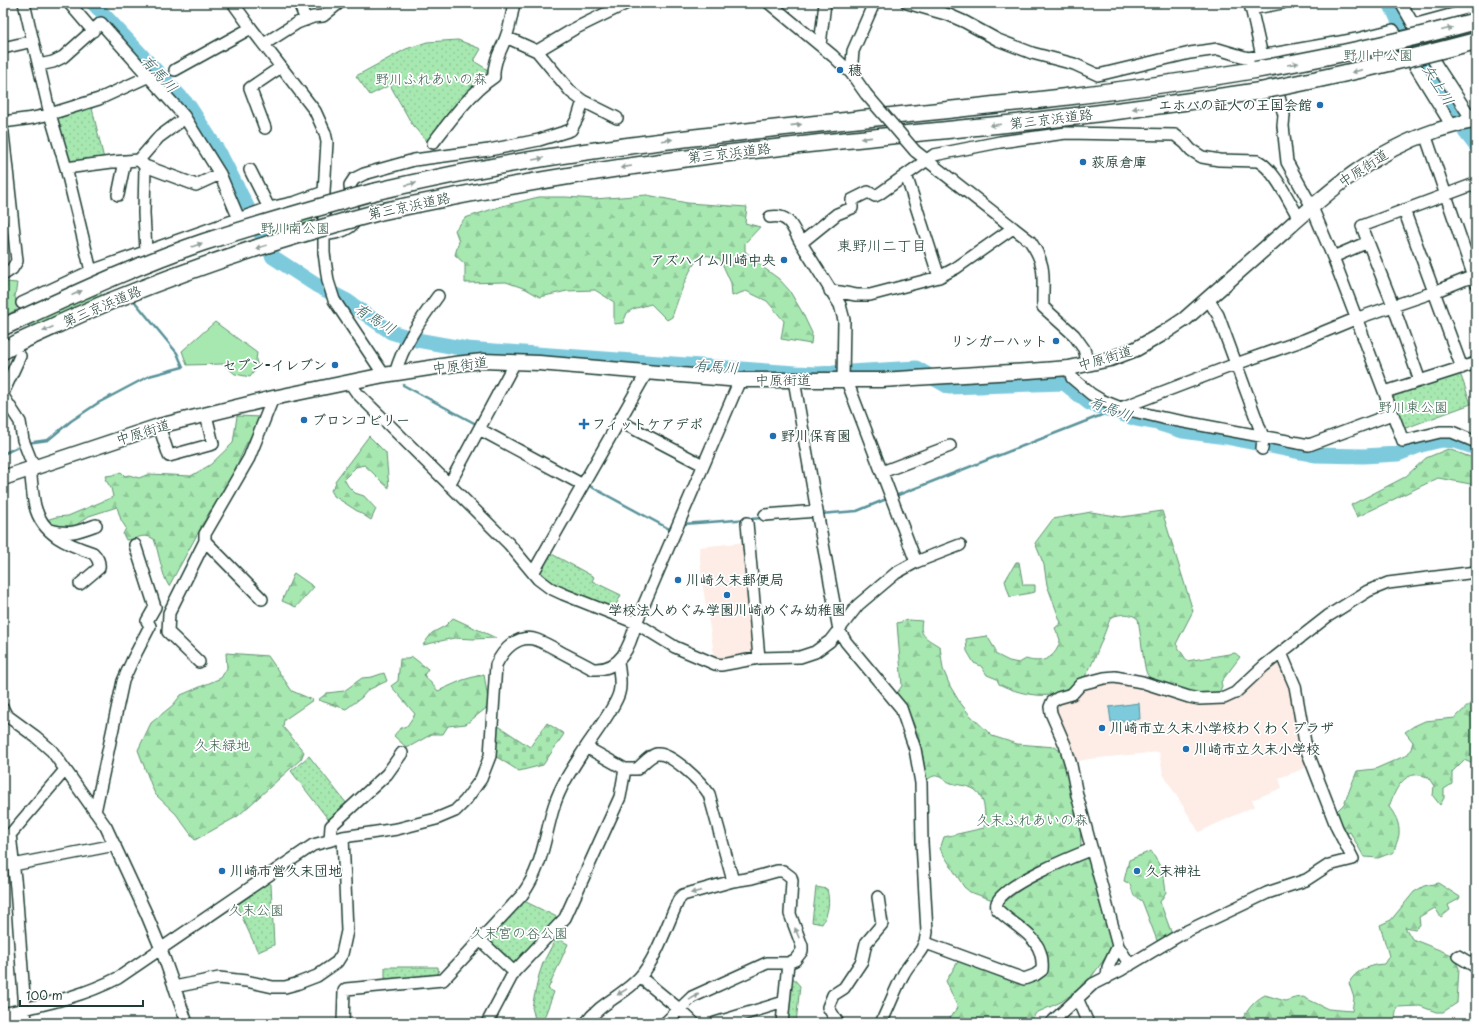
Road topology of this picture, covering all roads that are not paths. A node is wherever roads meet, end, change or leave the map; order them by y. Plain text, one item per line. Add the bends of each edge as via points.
1 (24, 3) edge
2 (69, 3) edge
3 (233, 3) edge
4 (299, 3) edge
5 (339, 3) edge
6 (514, 3) edge
7 (627, 3) edge
8 (769, 3) edge
9 (824, 3) edge
10 (874, 3) edge
11 (907, 3) edge
12 (1282, 3) edge
13 (1401, 3) edge
14 (1251, 6) edge
15 (1476, 8) edge
16 (306, 20) junction
17 (1476, 21) edge
18 (1413, 25) junction
19 (250, 28) junction
20 (93, 31) junction
21 (506, 37) junction
22 (33, 41) junction
23 (1476, 41) edge
24 (264, 44) junction
25 (820, 45) junction
26 (3, 48) edge
27 (537, 50) junction
28 (1262, 56) junction
29 (39, 65) junction
30 (281, 67) junction
31 (175, 70) dead end
32 (851, 73) junction
33 (148, 75) junction
34 (1279, 96) tunnel mouth
35 (583, 101) junction
36 (50, 114) junction
37 (185, 118) junction
38 (617, 118) dead end
39 (1475, 121) edge
40 (3, 122) edge
41 (1452, 126) junction
42 (265, 128) dead end
43 (3, 133) edge
44 (1425, 134) junction
45 (433, 143) dead end
46 (125, 161) junction
47 (927, 161) junction
48 (142, 163) junction
49 (66, 168) junction
50 (250, 170) dead end
51 (220, 174) junction
52 (906, 175) junction
53 (1476, 188) edge
54 (324, 192) junction
55 (1446, 194) junction
56 (6, 195) edge
57 (118, 195) dead end
58 (1312, 205) junction
59 (269, 208) junction
60 (1404, 210) junction
61 (770, 217) dead end
62 (1299, 218) junction
63 (239, 219) junction
64 (1013, 228) junction
65 (324, 235) junction
66 (1368, 242) junction
67 (801, 243) junction
68 (146, 251) junction
69 (1333, 257) junction
70 (91, 271) junction
71 (3, 276) edge
72 (939, 277) junction
73 (1475, 278) edge
74 (830, 292) junction
75 (1434, 292) junction
76 (438, 296) dead end
77 (1208, 299) junction
78 (22, 303) dead end
79 (1393, 305) junction
80 (1355, 318) junction
81 (9, 324) edge
82 (19, 349) junction
83 (3, 351) edge
84 (515, 362) junction
85 (1476, 363) edge
86 (1088, 364) junction
87 (1236, 364) junction
88 (1069, 368) junction
89 (1462, 368) junction
90 (647, 372) junction
91 (390, 375) junction
92 (844, 376) junction
93 (740, 380) junction
94 (794, 380) junction
95 (1420, 381) junction
96 (350, 383) junction
97 (1385, 392) junction
98 (3, 393) edge
99 (3, 396) edge
100 (273, 398) junction
101 (1121, 408) junction
102 (1392, 414) junction
103 (206, 415) junction
104 (619, 421) junction
105 (159, 426) junction
106 (479, 429) junction
107 (1263, 442) junction
108 (1476, 442) edge
109 (950, 446) dead end
110 (703, 465) junction
111 (32, 468) junction
112 (882, 472) junction
113 (3, 478) edge
114 (449, 485) junction
115 (583, 486) junction
116 (817, 512) junction
117 (765, 515) dead end
118 (746, 523) dead end
119 (96, 526) dead end
120 (49, 530) junction
121 (205, 542) junction
122 (135, 545) dead end
123 (960, 545) dead end
124 (916, 562) junction
125 (1476, 572) edge
126 (534, 573) junction
127 (80, 584) dead end
128 (262, 599) dead end
129 (636, 624) junction
130 (839, 630) junction
131 (1281, 653) junction
132 (759, 658) junction
133 (199, 662) dead end
134 (618, 662) junction
135 (4, 714) edge
136 (586, 747) junction
137 (402, 753) dead end
138 (625, 769) junction
139 (65, 770) junction
140 (95, 812) junction
141 (343, 837) junction
142 (6, 838) edge
143 (330, 840) junction
144 (114, 845) junction
145 (1092, 848) junction
146 (13, 864) junction
147 (733, 881) junction
148 (878, 897) dead end
149 (481, 941) junction
150 (926, 943) junction
151 (1118, 946) junction
152 (161, 949) junction
153 (1458, 956) dead end
154 (788, 962) junction
155 (1130, 965) junction
156 (1476, 967) edge
157 (514, 972) junction
158 (640, 977) junction
159 (1107, 978) junction
160 (174, 987) junction
161 (1077, 998) junction
162 (784, 1002) junction
163 (25, 1009) junction
164 (679, 1009) junction
165 (3, 1014) edge
166 (26, 1023) edge
167 (187, 1023) edge
168 (343, 1023) edge
169 (486, 1023) edge
170 (586, 1023) edge
171 (665, 1023) edge
172 (694, 1023) edge
173 (715, 1023) edge
174 (782, 1023) edge
175 (838, 1023) edge
176 (881, 1023) edge
177 (1051, 1023) edge
178 (1088, 1023) edge

1 - 22 street
2 - 20 street
3 - 19 street
4 - 16 street
5 - 16 street via 323,16
6 - 21 street
7 - 27 street
8 - 25 street
9 - 25 street
10 - 32 street via 853,51
11 - 28 street via 949,15 998,40 1098,74 1218,49 1248,58
12 - 14 street
13 - 18 street
14 - 28 street
15 - 18 street
16 - 24 street
81 -> 17 highway, 第三京浜道路, bridge via 112,278 203,242 373,192 429,179 542,158 659,141 1066,98 1186,82 1323,58 1407,40
18 - 39 street via 1437,66
19 - 24 street
19 - 31 street
20 - 29 street via 63,57
20 - 33 street via 101,23
21 - 27 street
21 - 45 street via 497,55 494,77 484,84
22 - 26 street
22 - 29 street
23 -> 82 highway, 第三京浜道路, bridge via 1328,78 1260,91 1109,112 662,162 429,201 318,228 192,269 114,299
24 - 30 street
25 - 32 street
27 - 35 street via 571,92
28 - 41 street via 1393,30
29 - 36 street
30 - 42 street via 250,88
30 - 54 street via 315,111 325,133 327,142
32 - 47 street, bridge via 915,151
33 - 36 street via 99,99
33 - 37 street
34 - 58 street via 1284,115 1282,126 1287,162
35 - 38 street
35 - 65 street via 571,130 539,140 489,150 414,160 354,179 350,185 352,224 342,232
36 - 40 street
36 - 49 street
37 - 48 street via 160,137
37 - 51 street
39 - 41 main road, 中原街道
41 - 44 main road, 中原街道
43 - 56 street
44 - 55 street
44 - 58 main road, 中原街道 via 1370,161
46 - 48 street
46 - 49 street
46 - 57 street
47 - 52 street
47 - 62 street via 934,155 1066,132 1175,135 1202,157 1264,164
47 - 64 street
48 - 51 street via 196,185
48 - 68 street
49 - 70 street
50 - 59 street
51 - 63 street
52 - 67 street via 875,196 868,192 852,200 852,208 837,214
52 - 72 street
53 - 55 street via 1472,185
54 - 59 street
54 - 65 street
55 - 60 street
55 - 73 street
56 - 71 street via 17,261
58 - 62 main road, 中原街道
58 - 69 street
59 - 63 street
60 - 66 street via 1362,226
60 - 75 street
61 - 67 street via 779,216 787,219
62 - 77 main road, 中原街道
63 - 68 street
64 - 72 street
64 - 86 street via 1030,241 1044,267 1043,307 1074,335 1084,348
65 - 91 street via 328,282 334,300
66 - 69 street
66 - 79 street
67 - 74 street
68 - 70 street
69 - 80 street
70 - 78 street
72 - 74 street via 870,295
73 - 75 street
74 - 92 street via 840,305 844,320
75 - 79 street
75 - 89 street
76 - 91 street via 413,331
77 - 86 main road, 中原街道 via 1164,334 1136,349
77 - 87 street via 1218,315
79 - 80 street
79 - 95 street
80 - 87 street via 1304,340
80 - 97 street
82 - 83 highway, 第三京浜道路
82 - 98 street
84 - 90 main road, 中原街道
84 - 91 main road, 中原街道 via 483,361
84 - 106 street
85 - 89 street
86 - 88 main road, 中原街道
87 - 101 street
87 - 107 street
88 - 92 main road, 中原街道 via 881,380
88 - 101 street via 1072,378 1091,394
89 - 95 street
90 - 93 main road, 中原街道
90 - 104 street
91 - 96 main road, 中原街道
92 - 94 main road, 中原街道
92 - 112 street
93 - 94 main road, 中原街道
93 - 110 street
94 - 116 street
95 - 97 street
96 - 100 main road, 中原街道
96 - 114 street
97 - 102 street
99 - 111 street via 20,422
100 - 103 main road, 中原街道
100 - 121 street via 249,458 205,534
101 - 107 street
102 - 107 street via 1309,445
102 - 108 street via 1403,441 1440,432 1452,432
103 - 105 main road, 中原街道
103 - 105 street via 213,444 169,456
104 - 110 street
104 - 115 street
105 - 111 main road, 中原街道
106 - 114 street
106 - 115 street
109 - 112 street
110 - 129 street
111 - 113 main road, 中原街道
111 - 120 street via 35,507
112 - 124 street
114 - 126 street via 509,544
115 - 126 street
116 - 117 street
116 - 130 street
118 - 132 street
119 - 120 street via 63,534
120 - 127 street via 56,538 97,557 99,568
121 - 128 street
121 - 133 street via 169,613 168,632
122 - 140 street via 155,607 147,621 150,626 123,681
123 - 124 street
124 - 130 street via 896,573 858,604
125 - 131 street via 1381,585 1328,616
126 - 129 street via 550,588
129 - 132 street via 675,647 715,664
129 - 134 street via 630,643
130 - 132 street via 830,641 815,652 800,657
130 - 150 street via 901,708 915,749 921,783
131 - 145 street via 1235,693 1224,698 1189,697 1115,676 1081,684 1072,694 1052,702 1051,713 1065,745
131 - 155 street via 1295,686 1306,748 1353,859 1329,864 1306,880 1266,893 1183,933
134 - 136 street via 619,693
134 - 141 street via 602,669 593,669 536,639 514,643 496,665 490,756 481,779 464,801 455,811 436,819 397,829
135 - 139 street via 52,751
136 - 138 street
136 - 149 street via 566,779 554,806 540,863 528,887
137 - 143 street via 387,774 331,826
138 - 147 street via 637,769 652,756 665,755 704,785 709,794
138 - 157 street via 620,797 565,918
139 - 140 street
139 - 142 street
140 - 144 street via 106,827
141 - 143 street
141 - 160 street via 347,931 338,962 317,976 285,987 219,978
142 - 146 street
143 - 152 street via 313,845
144 - 146 street
144 - 152 street
145 - 150 street via 1037,873 1001,896 997,903 997,909 1031,937 1039,950 1043,961 1042,970 1035,975 1024,979
145 - 151 street
146 - 163 street
154 -> 147 street via 795,960 802,951 790,914 791,877 783,871 777,871
147 -> 158 street via 679,899 649,965
148 - 175 street via 882,924 866,943 862,961 844,988 833,995 828,1007
149 - 157 street
149 - 168 street via 443,980 346,989
150 - 176 street via 904,973
151 - 155 street
151 - 159 street via 1108,967
152 - 160 street
152 - 163 street via 102,987 71,998
153 - 156 street
154 - 162 street
164 -> 154 street via 692,997 767,963
155 - 159 street
157 - 169 street
158 - 164 street
158 -> 170 street via 600,1008
159 - 161 street via 1093,984
160 - 167 street
161 - 177 street
161 - 178 street
162 - 173 street
162 - 174 street
163 - 165 street
163 - 166 street
164 - 171 street
164 - 172 street

